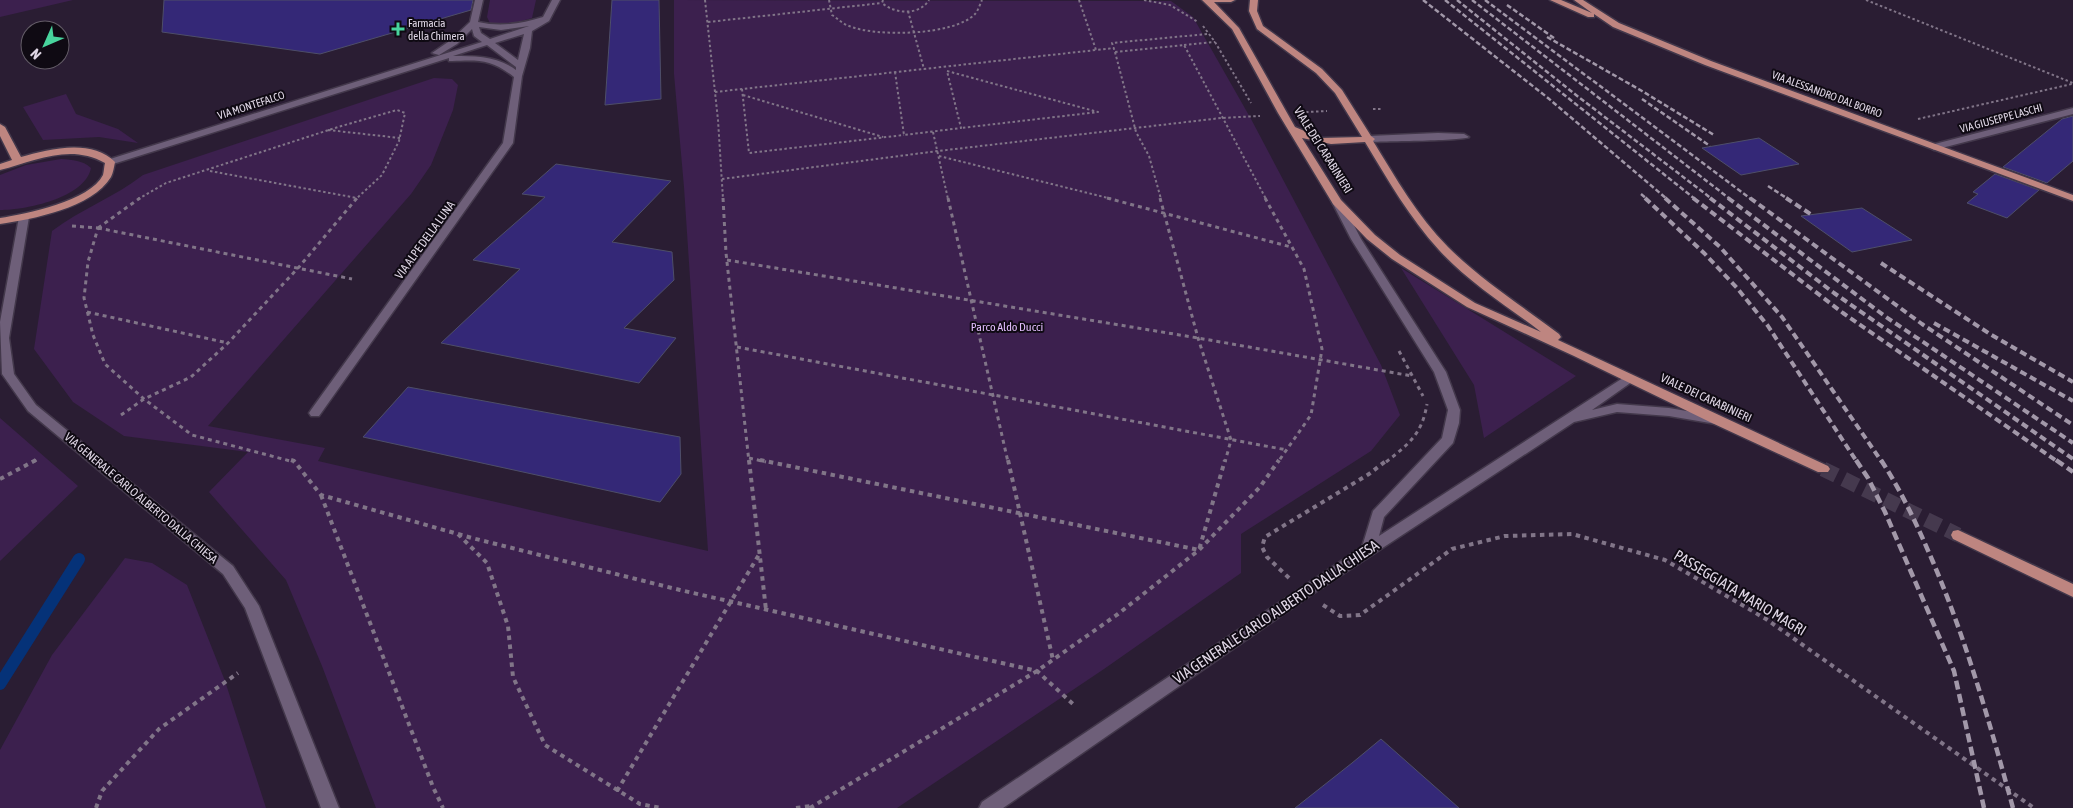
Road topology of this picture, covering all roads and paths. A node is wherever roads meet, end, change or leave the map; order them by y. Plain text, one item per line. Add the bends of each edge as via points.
1 (478, 0) edge
2 (556, 0) edge
3 (705, 0) edge
4 (829, 0) edge
5 (929, 0) edge
6 (982, 0) edge
7 (1079, 0) edge
8 (1144, 0) edge
9 (1203, 0) edge
10 (1231, 0) edge
11 (1254, 0) edge
12 (1554, 0) edge
13 (1578, 0) edge
14 (1583, 0) edge
15 (1866, 0) edge
16 (1209, 1) edge
17 (883, 2) edge
18 (828, 9) junction
19 (908, 11) junction
20 (546, 19) junction
21 (708, 22) junction
22 (474, 23) junction
23 (1616, 25) junction
24 (528, 30) junction
25 (914, 33) junction
26 (1208, 34) junction
27 (490, 42) junction
28 (1215, 42) junction
29 (1184, 45) junction
30 (1114, 48) junction
31 (1096, 50) junction
32 (1116, 52) junction
33 (418, 64) junction
34 (946, 66) junction
35 (400, 69) junction
36 (924, 69) junction
37 (519, 71) junction
38 (947, 71) junction
39 (895, 72) junction
40 (2073, 83) edge
41 (742, 89) junction
42 (715, 92) junction
43 (743, 96) junction
44 (1381, 109) dead end
45 (1352, 110) junction
46 (2073, 111) edge
47 (1282, 113) junction
48 (1259, 116) junction
49 (1221, 118) junction
50 (1264, 124) dead end
51 (0, 127) edge
52 (961, 128) junction
53 (1135, 128) junction
54 (1292, 128) junction
55 (1881, 128) junction
56 (327, 130) junction
57 (933, 132) junction
58 (904, 135) junction
59 (1464, 137) dead end
60 (400, 138) junction
61 (886, 138) junction
62 (1370, 139) junction
63 (1934, 147) junction
64 (938, 151) junction
65 (938, 156) junction
66 (18, 161) junction
67 (110, 162) junction
68 (0, 167) edge
69 (208, 170) junction
70 (722, 179) junction
71 (357, 198) junction
72 (2073, 198) edge
73 (1337, 202) junction
74 (1164, 212) junction
75 (24, 217) junction
76 (0, 221) edge
77 (69, 225) dead end
78 (98, 228) junction
79 (1292, 247) junction
80 (727, 260) junction
81 (299, 266) junction
82 (352, 279) dead end
83 (973, 301) junction
84 (88, 312) junction
85 (1198, 338) junction
86 (228, 343) junction
87 (737, 347) junction
88 (1398, 350) dead end
89 (1578, 353) junction
90 (1320, 359) junction
91 (1412, 376) junction
92 (1630, 379) junction
93 (993, 396) junction
94 (144, 399) junction
95 (315, 413) dead end
96 (121, 415) dead end
97 (1566, 420) junction
98 (1716, 420) junction
99 (1231, 440) junction
100 (1286, 450) junction
101 (749, 458) junction
102 (38, 459) dead end
103 (1823, 469) tunnel mouth
104 (0, 479) edge
105 (321, 495) junction
106 (1020, 513) junction
107 (457, 534) junction
108 (1958, 534) tunnel mouth
109 (1199, 550) junction
110 (1368, 550) junction
111 (760, 553) junction
112 (1280, 570) dead end
113 (2073, 591) edge
114 (731, 601) junction
115 (1322, 605) dead end
116 (766, 610) junction
117 (1053, 660) junction
118 (1037, 671) junction
119 (238, 673) dead end
120 (1073, 704) dead end
121 (617, 791) junction
122 (812, 807) edge
123 (96, 808) edge
124 (330, 808) edge
125 (443, 808) edge
126 (661, 808) edge
127 (796, 808) edge
128 (988, 808) edge
129 (2034, 808) edge

1 - 22 street
2 - 20 street
3 - 21 path
4 - 18 path
5 - 19 path via 926,6
6 - 25 path via 975,14 960,23
7 - 31 path
8 - 26 path via 1170,6 1188,15
9 - 16 main road
10 - 16 main road
11 - 45 main road, VIALE DEI CARABINIERI via 1253,11 1260,27 1328,79
12 - 23 main road
13 - 23 main road, VIA ALESSANDRO DAL BORRO
14 - 23 street
15 - 40 path
16 - 47 main road, VIALE DEI CARABINIERI via 1235,28
17 - 18 path
17 - 19 path via 894,10
18 - 21 path
18 - 25 path via 833,17 857,29
19 - 25 path
20 - 22 street via 500,28
20 - 24 street, VIA MONTEFALCO
21 - 42 path
22 - 27 street via 477,34
22 - 35 street, VIA MONTEFALCO via 454,42 432,56
23 - 55 main road, VIA ALESSANDRO DAL BORRO via 1708,64
24 - 27 street, VIA MONTEFALCO
24 - 37 street, VIA ALPE DELLA LUNA
25 - 36 path
26 - 28 path
26 - 30 path via 1112,43
27 - 33 street, VIA MONTEFALCO
27 - 37 street
28 - 29 path
28 - 48 path
29 - 32 path
29 - 49 path
30 - 31 path
30 - 32 path
31 - 34 path
32 - 53 path
33 - 35 street, VIA MONTEFALCO
33 - 37 street, VIA MONTEFALCO via 476,58
34 - 36 path
34 - 38 path
35 - 67 street, VIA MONTEFALCO
36 - 39 path
37 - 95 street, VIA ALPE DELLA LUNA via 504,151
38 - 52 path
38 - 52 path via 1098,112
39 - 41 path
39 - 58 path
40 - 55 path
41 - 42 path
41 - 43 path
42 - 70 path
43 - 61 path
43 - 61 path via 749,153
44 - 45 path
45 - 47 path
45 - 62 main road, VIALE DEI CARABINIERI
46 - 63 street, VIA GIUSEPPE LASCHI
47 - 48 path
47 - 54 main road, VIALE DEI CARABINIERI
48 - 49 path
48 - 50 path
49 - 53 path
49 - 79 path
51 - 66 main road
52 - 57 path
53 - 64 path
53 - 74 path via 1149,156
54 - 62 main road via 1315,140
54 - 73 main road, VIALE DEI CARABINIERI
55 - 63 main road, VIA ALESSANDRO DAL BORRO
56 - 60 path
56 - 60 path via 397,110 405,113
56 - 69 path
57 - 58 path
57 - 64 path
58 - 61 path
59 - 62 street
60 - 71 path via 382,175
62 - 89 main road, VIALE DEI CARABINIERI via 1409,206 1443,248
63 - 72 main road, VIA ALESSANDRO DAL BORRO
64 - 65 path
64 - 70 path
65 - 74 path
65 - 83 path
66 - 67 main road via 66,151 102,155
66 - 68 main road
67 - 75 main road via 111,170 105,180 92,191 50,211
69 - 71 path
69 - 78 path via 166,184 133,202
70 - 80 path
71 - 81 path
73 - 89 main road, VIALE DEI CARABINIERI via 1371,237 1420,274 1480,309
73 - 110 street via 1356,239 1440,372 1454,410 1448,440 1378,515
74 - 79 path
74 - 85 path
75 - 76 main road
75 - 124 street, VIA GENERALE CARLO ALBERTO DALLA CHIESA via 3,338 8,374 32,408 228,570 252,606
77 - 78 path
78 - 81 path
78 - 84 path via 88,262 84,298
79 - 90 path via 1304,269 1322,349
80 - 83 path
80 - 87 path
81 - 82 path
81 - 86 path
83 - 85 path
83 - 93 path
84 - 86 path
84 - 94 path via 105,364
85 - 90 path
85 - 99 path
86 - 94 path via 191,377
87 - 93 path
87 - 101 path
88 - 91 path
89 - 92 main road, VIALE DEI CARABINIERI
90 - 91 path
90 - 100 path via 1311,415
91 - 112 path via 1427,404 1424,422 1409,444 1369,474 1266,537 1262,548
92 - 97 street, VIA GENERALE CARLO ALBERTO DALLA CHIESA
92 - 98 main road, VIALE DEI CARABINIERI
93 - 99 path
93 - 106 path
94 - 96 path
94 - 105 path via 192,435 294,462
97 - 98 street, VIA GENERALE CARLO ALBERTO DALLA CHIESA via 1617,408
97 - 110 street, VIA GENERALE CARLO ALBERTO DALLA CHIESA
98 - 103 main road, VIALE DEI CARABINIERI
99 - 100 path
99 - 109 path
100 - 109 path via 1260,487
101 - 106 path
101 - 111 path
102 - 104 path
105 - 107 path
105 - 125 path
106 - 109 path
106 - 117 path
107 - 114 path
107 - 121 path via 486,564 508,626 513,677 545,745
108 - 113 main road
109 - 117 path
110 - 128 street, VIA GENERALE CARLO ALBERTO DALLA CHIESA
111 - 114 path
111 - 116 path
114 - 116 path
114 - 121 path
115 - 129 path, PASSEGGIATA MARIO MAGRI via 1347,618 1360,615 1452,549 1505,536 1572,534 1664,560 1766,619
116 - 118 path
117 - 118 path
118 - 120 path
118 - 122 path
119 - 123 path via 159,729 102,791
121 - 126 path via 640,804
122 - 127 path

